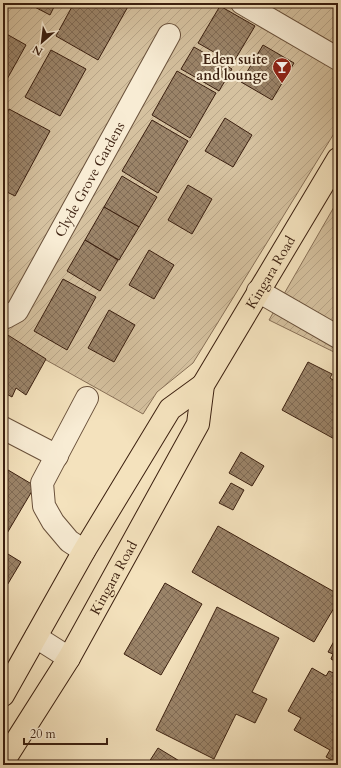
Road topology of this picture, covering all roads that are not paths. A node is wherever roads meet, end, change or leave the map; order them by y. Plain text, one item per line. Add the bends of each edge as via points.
1 (242, 3) edge
2 (169, 35) dead end
3 (338, 59) edge
4 (337, 164) edge
5 (258, 291) junction
6 (3, 316) edge
7 (337, 333) edge
8 (203, 385) junction
9 (87, 398) dead end
10 (3, 428) edge
11 (56, 456) junction
12 (84, 551) junction
13 (36, 637) junction
14 (69, 658) junction
15 (8, 672) edge
16 (3, 695) edge
17 (3, 762) edge

1 - 3 street
2 - 6 street, Clyde Grove Gardens via 17,311
4 - 5 main road, Kingara Road
5 - 7 street
5 - 8 main road, Kingara Road
8 - 12 main road, Kingara Road via 170,409
8 - 14 main road, Kingara Road via 198,424
9 - 11 street
10 - 11 street
11 - 12 street via 42,484 44,506 69,541
12 - 13 main road, Kingara Road
13 - 14 street
13 - 15 main road, Kingara Road
14 - 17 main road, Kingara Road
15 - 16 main road, Kingara Road

